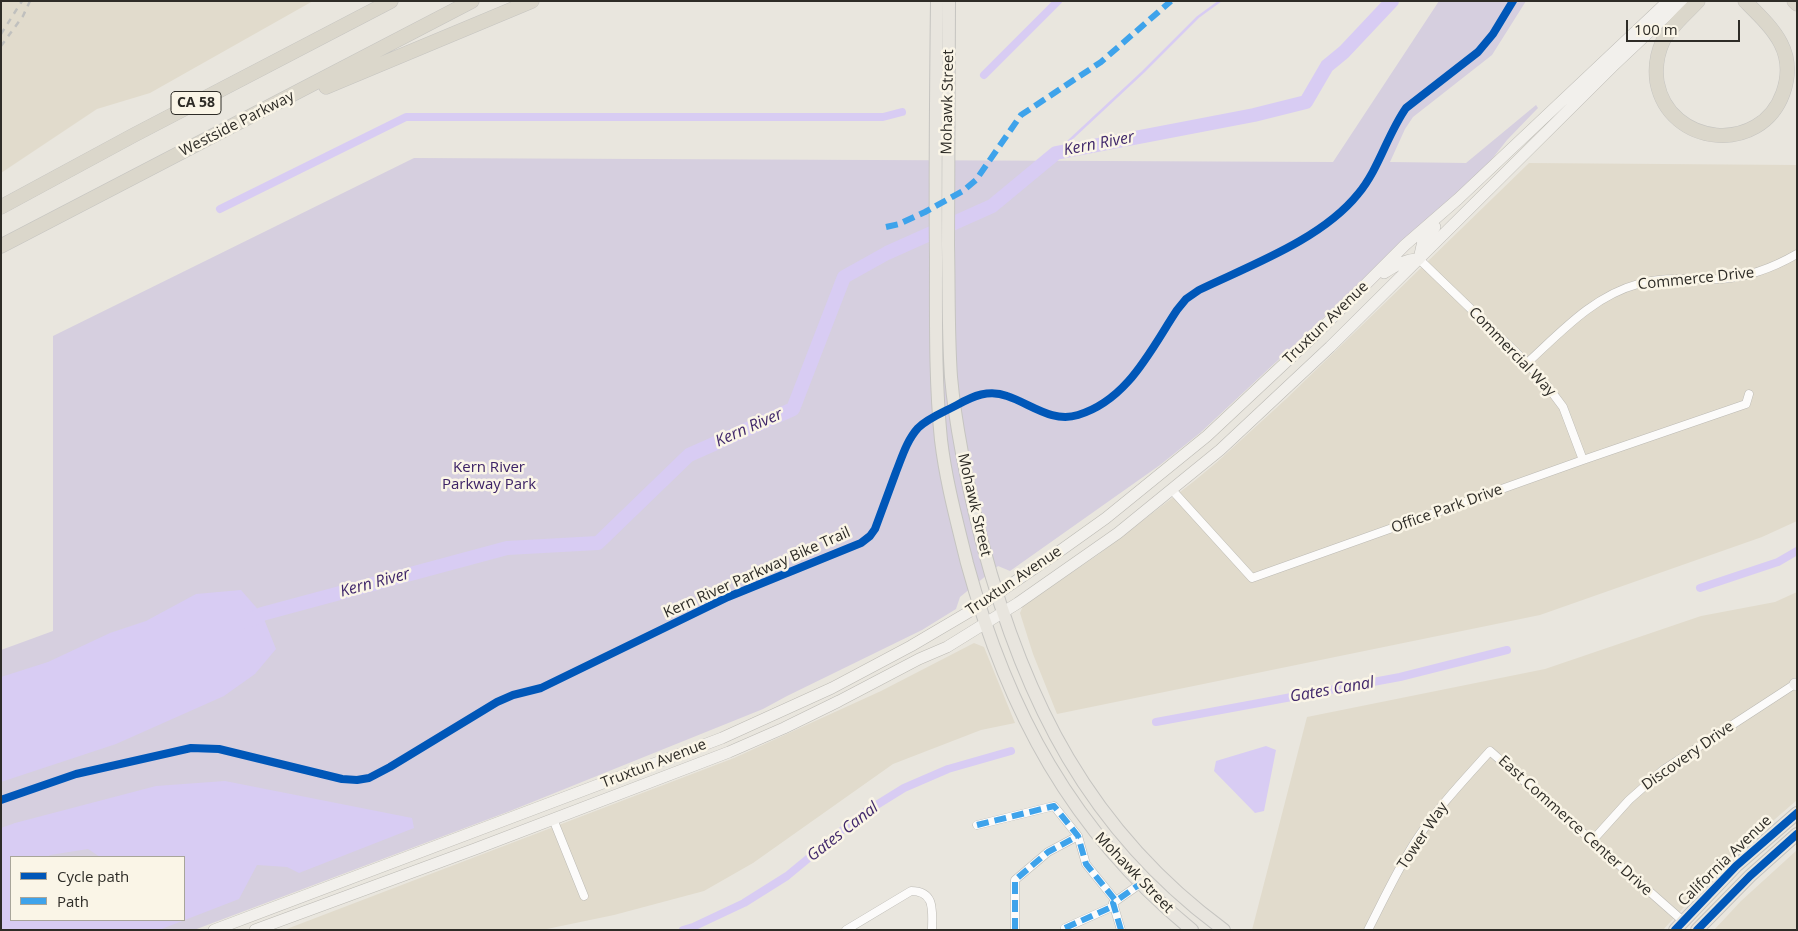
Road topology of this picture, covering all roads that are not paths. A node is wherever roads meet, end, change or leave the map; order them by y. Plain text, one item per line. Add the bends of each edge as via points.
1 (391, 1) edge
2 (472, 1) edge
3 (532, 1) edge
4 (937, 1) edge
5 (950, 1) edge
6 (1668, 1) edge
7 (1682, 1) edge
8 (1698, 1) edge
9 (1745, 1) edge
10 (1794, 1) edge
11 (1797, 4) edge
12 (1550, 111) junction
13 (235, 125) junction
14 (1511, 169) junction
15 (1458, 199) junction
16 (1, 207) edge
17 (1, 246) edge
18 (1797, 254) edge
19 (1419, 259) junction
20 (1367, 284) junction
21 (1527, 363) junction
22 (1749, 394) dead end
23 (1583, 460) junction
24 (1172, 490) junction
25 (996, 594) junction
26 (979, 606) junction
27 (1003, 612) junction
28 (985, 624) junction
29 (1796, 685) edge
30 (1028, 726) junction
31 (1490, 751) joint
32 (1064, 753) junction
33 (584, 791) junction
34 (1797, 813) edge
35 (553, 819) junction
36 (977, 825) dead end
37 (1797, 834) edge
38 (1078, 836) junction
39 (1592, 841) junction
40 (1140, 884) junction
41 (584, 896) dead end
42 (1185, 899) junction
43 (1115, 903) junction
44 (1678, 925) edge
45 (1065, 928) dead end
46 (217, 929) edge
47 (1699, 929) edge
48 (255, 930) edge
49 (846, 930) edge
50 (932, 930) edge
51 (1015, 930) edge
52 (1121, 930) edge
53 (1192, 930) edge
54 (1224, 930) edge
55 (1368, 930) edge

1 - 16 highway, CA 58
2 - 13 highway, Westside Parkway
3 - 13 highway
4 - 26 main road, Mohawk Street via 936,338 941,440 949,488
5 - 25 main road, Mohawk Street via 951,377 966,478
6 - 12 main road, Truxtun Avenue
7 - 14 main road, Truxtun Avenue
8 - 9 highway via 1664,39 1657,60 1657,78 1661,94 1675,116 1696,130 1721,136 1742,133 1764,121 1779,103 1787,78 1787,63 1780,41 1769,24
10 - 11 highway
12 - 14 main road via 1548,119 1517,150
12 - 15 main road, Truxtun Avenue
13 - 17 highway, Westside Parkway / CA 58
14 - 19 main road, Truxtun Avenue
15 - 19 main road via 1423,241
15 - 20 main road, Truxtun Avenue via 1405,245
18 - 21 street, Commerce Drive via 1766,270 1738,277 1668,279 1625,288 1595,304
19 - 20 main road via 1403,261
19 - 21 street, Commercial Way
19 - 24 main road, Truxtun Avenue via 1330,348
20 - 25 main road, Truxtun Avenue via 1194,447 1106,518
21 - 23 street, Commercial Way via 1563,407
22 - 23 street, Office Park Drive via 1746,404
23 - 24 street, Office Park Drive via 1252,578
24 - 27 main road, Truxtun Avenue via 1069,569
25 - 26 main road, Truxtun Avenue
25 - 27 main road, Mohawk Street
26 - 28 main road, Mohawk Street
26 - 33 main road, Truxtun Avenue via 885,660 778,714
27 - 28 main road, Truxtun Avenue
27 - 32 main road, Mohawk Street via 1018,656
28 - 30 main road, Mohawk Street
28 - 35 main road, Truxtun Avenue via 947,647 919,658 784,728
29 - 39 street, Discovery Drive via 1663,770 1629,800
30 - 32 main road via 1050,749
30 - 40 main road, Mohawk Street via 1082,816
31 - 39 street, East Commerce Center Drive
31 - 55 street, Tower Way via 1418,837
32 - 42 main road, Mohawk Street via 1114,826 1155,872
33 - 35 main road via 556,810
33 - 46 main road, Truxtun Avenue
34 - 44 main road, California Avenue via 1736,866
35 - 41 street
35 - 48 main road, Truxtun Avenue
36 - 38 street via 1054,806
37 - 47 main road, California Avenue via 1750,876
38 - 43 street via 1086,864
38 - 51 street via 1048,852 1015,880
39 - 44 street, East Commerce Center Drive
40 - 42 main road via 1149,884
40 - 43 street
40 - 53 main road, Mohawk Street
42 - 54 main road, Mohawk Street
43 - 45 street
43 - 52 street
49 - 50 street via 906,893 918,891 932,906

